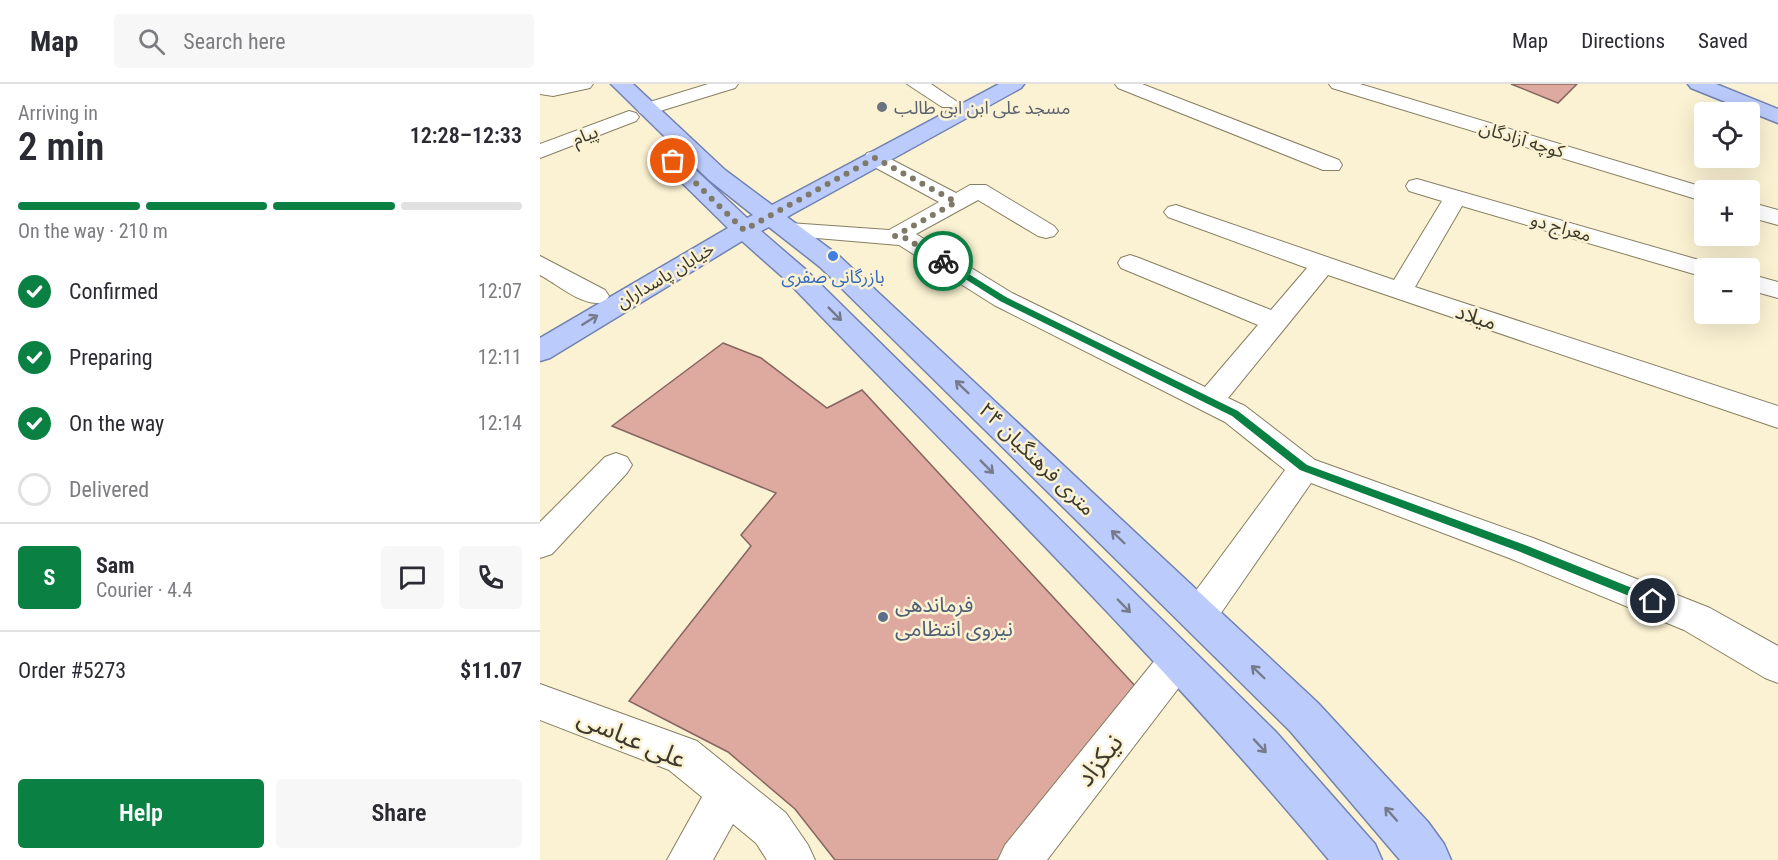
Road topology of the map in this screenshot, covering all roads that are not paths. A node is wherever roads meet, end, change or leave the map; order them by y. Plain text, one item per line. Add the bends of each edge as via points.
1 (583, 84) edge
2 (597, 84) edge
3 (621, 84) edge
4 (728, 84) edge
5 (916, 84) edge
6 (985, 84) edge
7 (1014, 84) edge
8 (1125, 84) edge
9 (1339, 84) edge
10 (1698, 84) edge
11 (1725, 84) edge
12 (540, 88) edge
13 (949, 103) junction
14 (1778, 106) edge
15 (638, 113) junction
16 (1778, 117) edge
17 (540, 152) edge
18 (875, 158) junction
19 (1331, 165) dead end
20 (1417, 186) dead end
21 (1694, 191) edge
22 (1456, 197) junction
23 (956, 202) junction
24 (1176, 212) dead end
25 (1760, 212) edge
26 (1778, 218) edge
27 (758, 219) junction
28 (1046, 231) dead end
29 (895, 236) junction
30 (1130, 263) dead end
31 (540, 264) edge
32 (1323, 265) junction
33 (1694, 265) edge
34 (1760, 285) edge
35 (1778, 290) edge
36 (1400, 291) junction
37 (596, 296) junction
38 (1275, 322) junction
39 (540, 330) edge
40 (540, 351) edge
41 (1209, 401) junction
42 (1778, 417) edge
43 (616, 465) dead end
44 (1304, 468) junction
45 (540, 544) edge
46 (1199, 615) junction
47 (1177, 661) junction
48 (1778, 666) edge
49 (540, 702) edge
50 (728, 792) junction
51 (689, 860) edge
52 (793, 860) edge
53 (1020, 860) edge
54 (1359, 860) edge
55 (1428, 860) edge

1 - 12 street via 553,90
2 - 15 main road, ۲۴ متری فرهنگیان
3 - 15 main road, ۲۴ متری فرهنگیان
4 - 15 street, پیام
5 - 13 street
6 - 13 main road, خیابان پاسداران
7 - 18 main road, خیابان پاسداران
8 - 19 street
9 - 21 street, کوچه آزادگان
10 - 16 main road
11 - 14 main road
13 - 27 main road, خیابان پاسداران via 824,166
15 - 17 street, پیام
15 - 27 main road, ۲۴ متری فرهنگیان
18 - 23 street
18 - 27 main road, خیابان پاسداران
20 - 22 street, معراج دو
22 - 33 street, معراج دو
22 - 36 street
23 - 28 street via 978,190
23 - 29 street
24 - 32 street, میلاد
25 - 26 street
27 - 29 street
27 - 37 main road, خیابان پاسداران
40 -> 27 main road, خیابان پاسداران
46 -> 27 main road, ۲۴ متری فرهنگیان via 829,261
27 -> 47 main road, ۲۴ متری فرهنگیان via 796,274
29 - 41 street via 905,238 1003,299
30 - 38 street
31 - 37 street
32 - 36 street, میلاد
32 - 38 street
34 - 35 street
36 - 42 street, میلاد
37 - 39 main road, خیابان پاسداران
38 - 41 street
41 - 44 street via 1235,414
43 - 45 street
44 - 46 street
44 - 48 street via 1521,548 1697,619
55 -> 46 main road, ۲۴ متری فرهنگیان via 1304,717
47 - 53 street, نیکزاد
47 -> 54 main road, ۲۴ متری فرهنگیان via 1261,746
49 - 50 street, علی عباسی via 683,754
50 - 51 street
50 - 52 street, علی عباسی via 771,828

